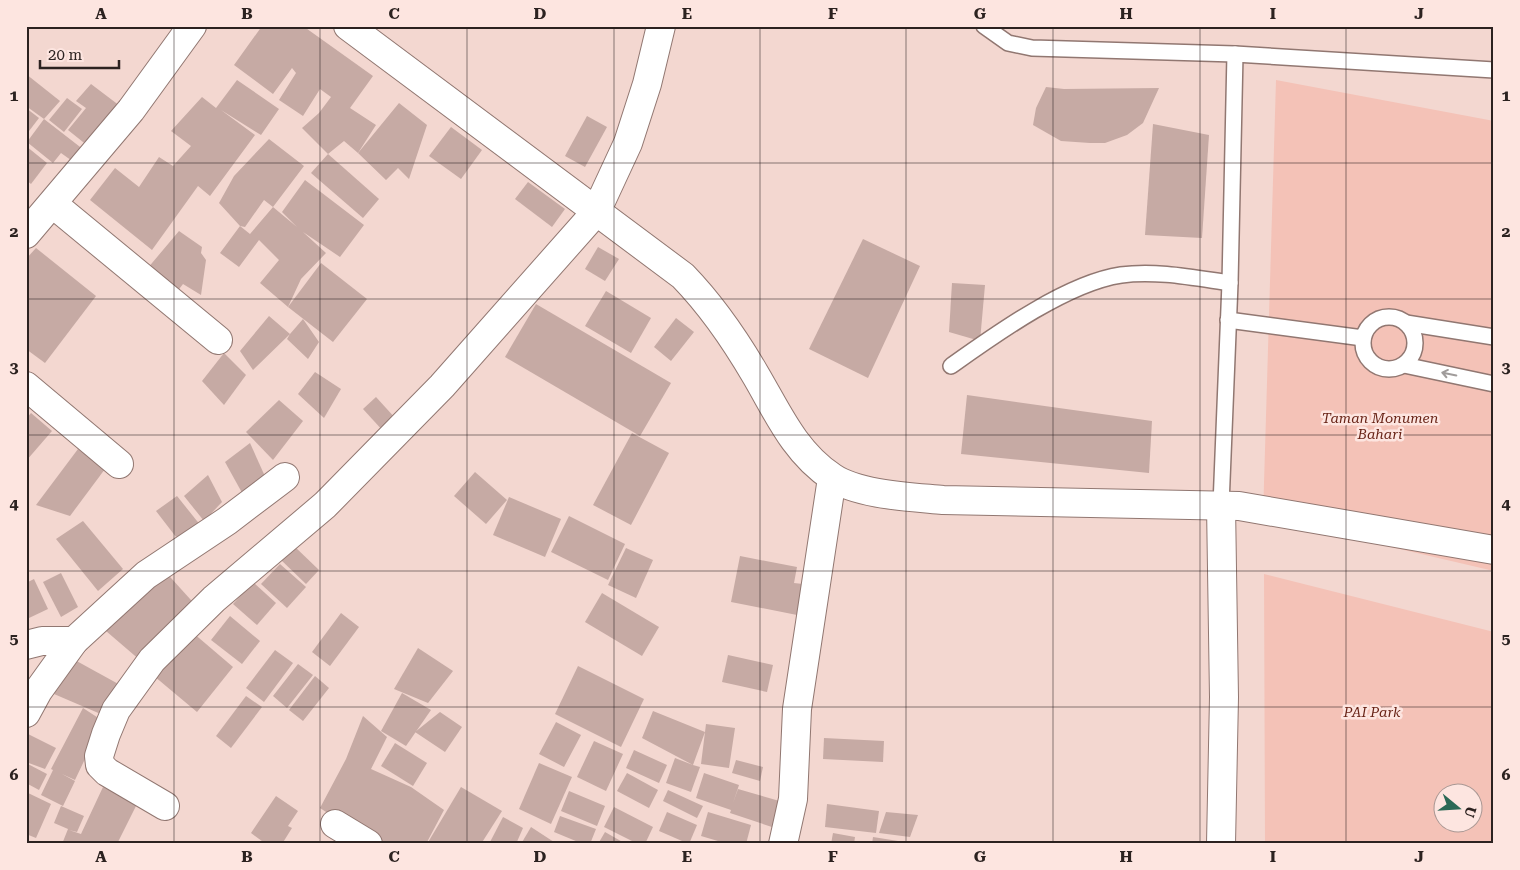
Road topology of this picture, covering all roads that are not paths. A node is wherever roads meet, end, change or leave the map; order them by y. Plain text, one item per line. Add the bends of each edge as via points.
1 (192, 26) edge
2 (348, 26) edge
3 (660, 26) edge
4 (984, 26) edge
5 (1236, 54) junction
6 (1494, 70) edge
7 (53, 204) junction
8 (596, 212) junction
9 (26, 234) edge
10 (1230, 283) junction
11 (1228, 320) junction
12 (1406, 323) junction
13 (1494, 337) edge
14 (1362, 338) junction
15 (218, 340) dead end
16 (1404, 365) junction
17 (952, 366) dead end
18 (1494, 384) edge
19 (26, 386) edge
20 (119, 464) dead end
21 (285, 477) dead end
22 (832, 478) junction
23 (1221, 505) junction
24 (1494, 550) edge
25 (74, 641) junction
26 (26, 644) edge
27 (26, 713) edge
28 (165, 806) dead end
29 (335, 824) dead end
30 (368, 844) edge
31 (783, 844) edge
32 (1221, 844) edge

1 - 7 street via 131,110
2 - 8 street
3 - 8 street via 628,143
4 - 5 lane via 1008,43 1032,48
5 - 6 lane
5 - 10 lane
7 - 9 street
7 - 15 street
8 - 22 street via 683,276 700,294 742,353 777,417 801,449
8 - 28 street via 442,386 325,505 214,599 152,660 116,710 99,756 100,765 107,772
10 - 11 lane
10 - 17 lane via 1152,274 1121,275 1086,284 1003,329
11 - 14 lane
11 - 23 lane
12 - 13 lane
12 - 14 lane via 1393,317 1379,318 1368,327
12 - 16 lane via 1413,332 1415,344 1412,356
14 - 16 lane via 1370,362 1380,368 1393,369
18 -> 16 lane
19 - 20 street
21 - 25 street via 227,521 146,575
22 - 23 street via 866,490 943,500
22 - 31 street via 797,709 792,808
23 - 24 street via 1296,514
23 - 32 street via 1224,698
25 - 26 street via 49,640
25 - 27 street
29 - 30 street

